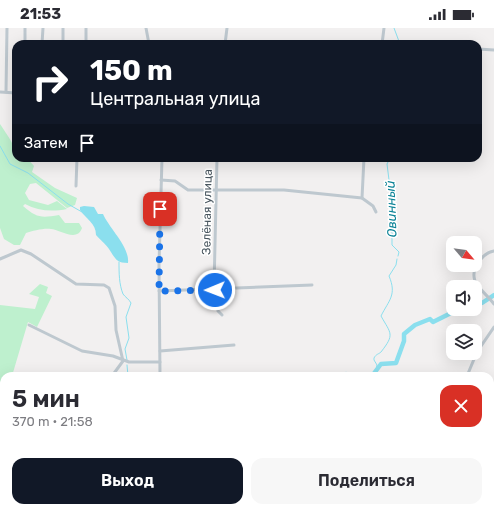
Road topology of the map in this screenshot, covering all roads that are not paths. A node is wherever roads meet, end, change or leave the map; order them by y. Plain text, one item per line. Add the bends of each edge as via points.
1 (7, 28) edge
2 (25, 28) edge
3 (43, 28) edge
4 (63, 28) edge
5 (86, 28) edge
6 (146, 28) edge
7 (226, 28) edge
8 (384, 28) edge
9 (25, 40) edge
10 (42, 40) edge
11 (63, 40) edge
12 (86, 40) edge
13 (148, 40) edge
14 (225, 40) edge
15 (382, 40) edge
16 (482, 49) edge
17 (494, 50) edge
18 (0, 92) edge
19 (6, 92) junction
20 (12, 93) edge
21 (77, 162) edge
22 (162, 162) edge
23 (217, 162) edge
24 (364, 162) edge
25 (161, 180) junction
26 (76, 186) dead end
27 (216, 190) junction
28 (362, 198) junction
29 (376, 212) dead end
30 (494, 251) edge
31 (0, 259) edge
32 (312, 285) dead end
33 (215, 290) junction
34 (159, 291) junction
35 (493, 302) edge
36 (222, 316) dead end
37 (28, 324) dead end
38 (494, 327) edge
39 (234, 345) dead end
40 (160, 351) junction
41 (123, 361) junction
42 (160, 362) junction
43 (115, 372) edge
44 (160, 372) edge
45 (468, 372) edge

1 - 19 street
2 - 9 street
3 - 10 street
4 - 11 street
5 - 12 street
6 - 13 street
7 - 14 street
8 - 15 street
16 - 17 street
18 - 19 street
19 - 20 street
21 - 26 street
22 - 25 street
23 - 27 street, Зелёная улица
24 - 28 street
25 - 27 street via 175,181 188,190
25 - 34 street
27 - 28 street via 304,191
27 - 33 street, Зелёная улица
28 - 29 street via 373,206
30 - 35 street via 484,255 473,272 475,281
31 - 41 street via 21,250 32,254 76,284 108,286 115,306 115,328
32 - 33 street
33 - 34 street
33 - 36 street, Зелёная улица via 218,311
34 - 40 street
37 - 41 street via 82,351 113,356
38 - 45 street via 477,352
39 - 40 street
40 - 42 street
41 - 42 street
41 - 43 street
42 - 44 street

